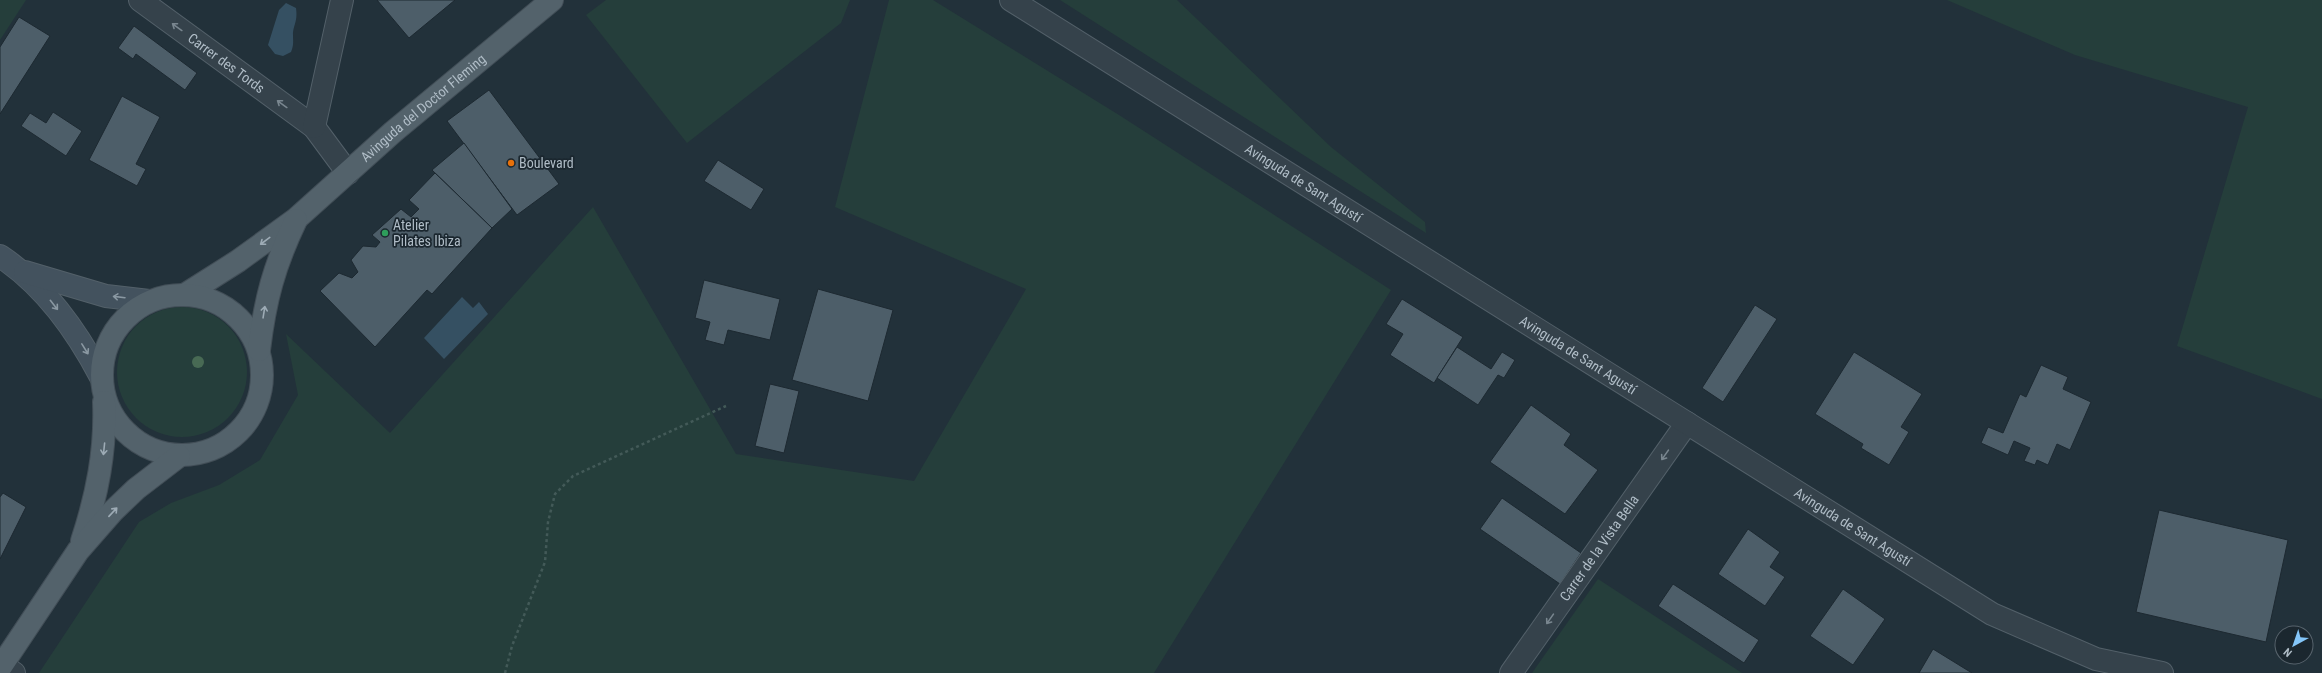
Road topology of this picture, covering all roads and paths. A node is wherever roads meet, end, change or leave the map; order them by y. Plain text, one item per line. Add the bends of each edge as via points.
1 (140, 0) edge
2 (342, 0) edge
3 (552, 0) edge
4 (1011, 0) edge
5 (314, 127) junction
6 (348, 173) junction
7 (296, 219) junction
8 (0, 256) edge
9 (20, 270) junction
10 (186, 294) junction
11 (149, 301) junction
12 (259, 350) junction
13 (102, 386) junction
14 (726, 406) dead end
15 (1687, 424) junction
16 (179, 456) junction
17 (78, 551) junction
18 (4, 667) edge
19 (505, 673) edge
20 (1511, 673) edge
21 (2162, 673) edge

5 -> 1 street, Carrer des Tords
2 - 5 street
3 - 6 main road, Avinguda del Doctor Fleming via 393,132
4 - 15 street, Avinguda de Sant Agustí
5 - 6 street, Carrer des Tords
6 - 7 main road, Avinguda del Doctor Fleming
7 -> 10 main road, Avinguda del Doctor Fleming via 238,261
12 -> 7 main road, Avinguda del Doctor Fleming via 268,293 282,250
8 - 9 main road
11 -> 9 main road via 106,296
9 -> 13 main road via 49,298 68,322 86,349
10 - 11 main road via 169,295
10 - 12 main road via 210,299 233,312 252,334
11 - 13 main road via 131,312 115,329 105,348
12 - 16 main road via 263,372 259,398 246,424 227,442 202,453
13 - 16 main road via 114,418 129,436 152,450
13 -> 17 main road via 105,433 103,458 92,512
14 - 19 path via 573,476 555,494 548,522 545,562 512,646
15 -> 20 street, Carrer de la Vista Bella
15 - 21 street, Avinguda de Sant Agustí via 1992,614 2096,659
17 -> 16 main road via 136,489
17 - 18 main road

